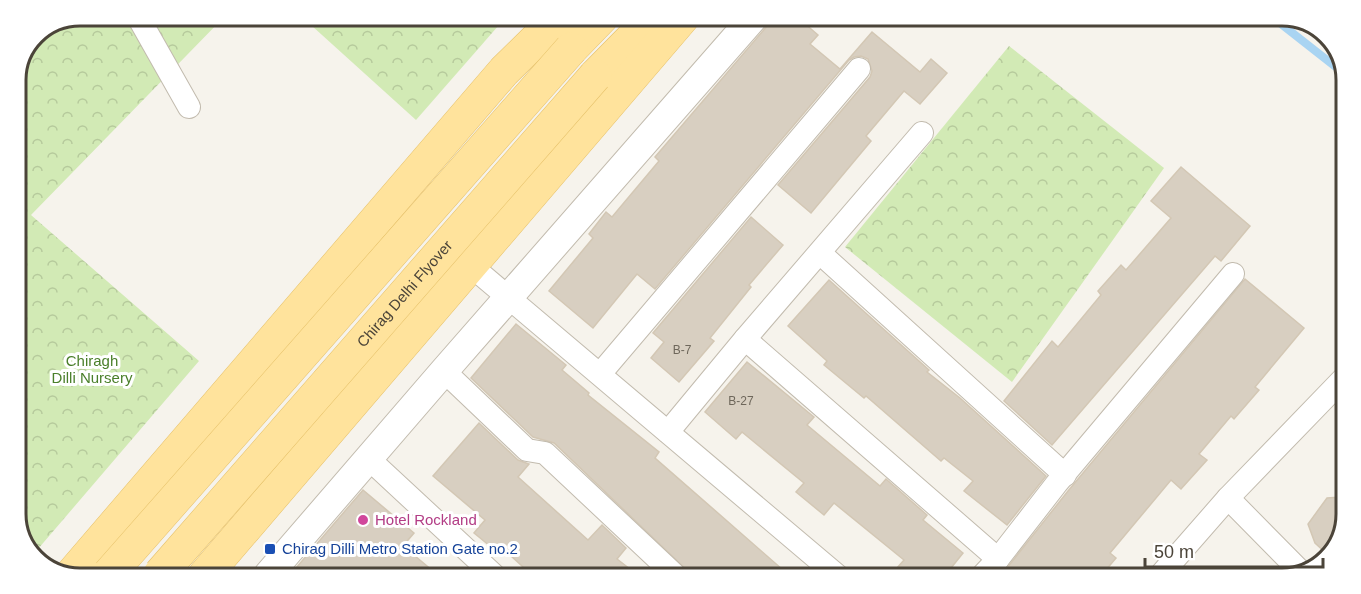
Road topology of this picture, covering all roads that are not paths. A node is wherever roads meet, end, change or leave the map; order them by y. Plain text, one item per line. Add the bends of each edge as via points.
1 (143, 26) edge
2 (550, 26) edge
3 (593, 26) edge
4 (644, 26) edge
5 (676, 26) edge
6 (746, 26) edge
7 (859, 69) dead end
8 (189, 107) dead end
9 (922, 133) dead end
10 (820, 252) junction
11 (470, 265) junction
12 (1233, 274) dead end
13 (509, 297) junction
14 (745, 339) junction
15 (444, 371) junction
16 (600, 374) junction
17 (1336, 387) edge
18 (668, 432) junction
19 (369, 459) junction
20 (1065, 475) junction
21 (155, 476) junction
22 (1228, 498) junction
23 (232, 543) junction
24 (998, 559) junction
25 (1296, 567) edge
26 (77, 568) edge
27 (114, 568) edge
28 (165, 568) edge
29 (210, 568) edge
30 (274, 568) edge
31 (486, 568) edge
32 (668, 568) edge
33 (827, 568) edge
34 (989, 568) edge
35 (1168, 568) edge

1 - 8 street
2 - 21 main road via 504,71
3 - 27 main road, bridge
4 - 28 main road, Chirag Delhi Flyover, bridge via 595,76
5 - 11 main road
6 - 13 street
7 - 16 street
9 - 10 street
10 - 14 street
10 - 20 street
11 - 13 street
11 - 23 main road
12 - 20 street
13 - 15 street
13 - 16 street
14 - 18 street
14 - 24 street
15 - 19 street
15 - 32 street via 526,450 545,453
16 - 18 street
17 - 22 street
18 - 33 street
19 - 30 street
19 - 31 street
20 - 24 street
21 - 23 main road
21 - 26 main road
22 - 25 street
22 - 35 street
23 - 29 main road
24 - 34 street

